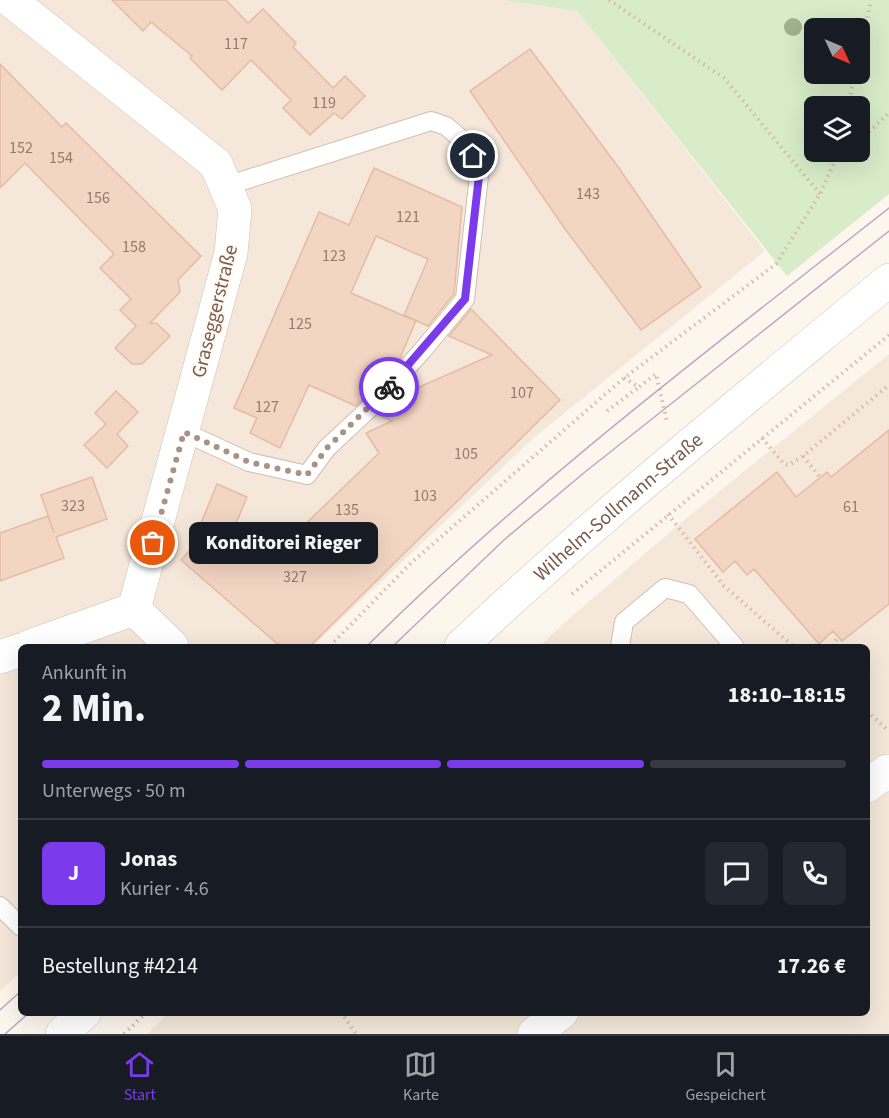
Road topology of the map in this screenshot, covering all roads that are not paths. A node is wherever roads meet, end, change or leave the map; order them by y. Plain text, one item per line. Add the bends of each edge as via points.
1 (10, 0) edge
2 (226, 186) junction
3 (889, 280) edge
4 (184, 432) junction
5 (134, 609) junction
6 (36, 644) edge
7 (170, 644) edge
8 (463, 644) edge
9 (620, 644) edge
10 (732, 644) edge
11 (18, 651) edge
12 (0, 657) edge
13 (0, 906) edge
14 (18, 924) edge
15 (81, 1016) edge
16 (62, 1034) edge

1 - 2 street, Graseggerstraße via 216,164
2 - 4 street, Graseggerstraße via 235,209 231,253
2 - 4 lane via 431,121 446,126 467,144 480,167 465,299 423,351 327,448 307,475 249,462
3 - 8 street, Wilhelm-Sollmann-Straße via 545,567
4 - 5 street, Graseggerstraße
5 - 6 street
5 - 7 street
9 - 10 lane via 624,622 665,588 689,594
11 - 12 street
13 - 14 lane
15 - 16 street

